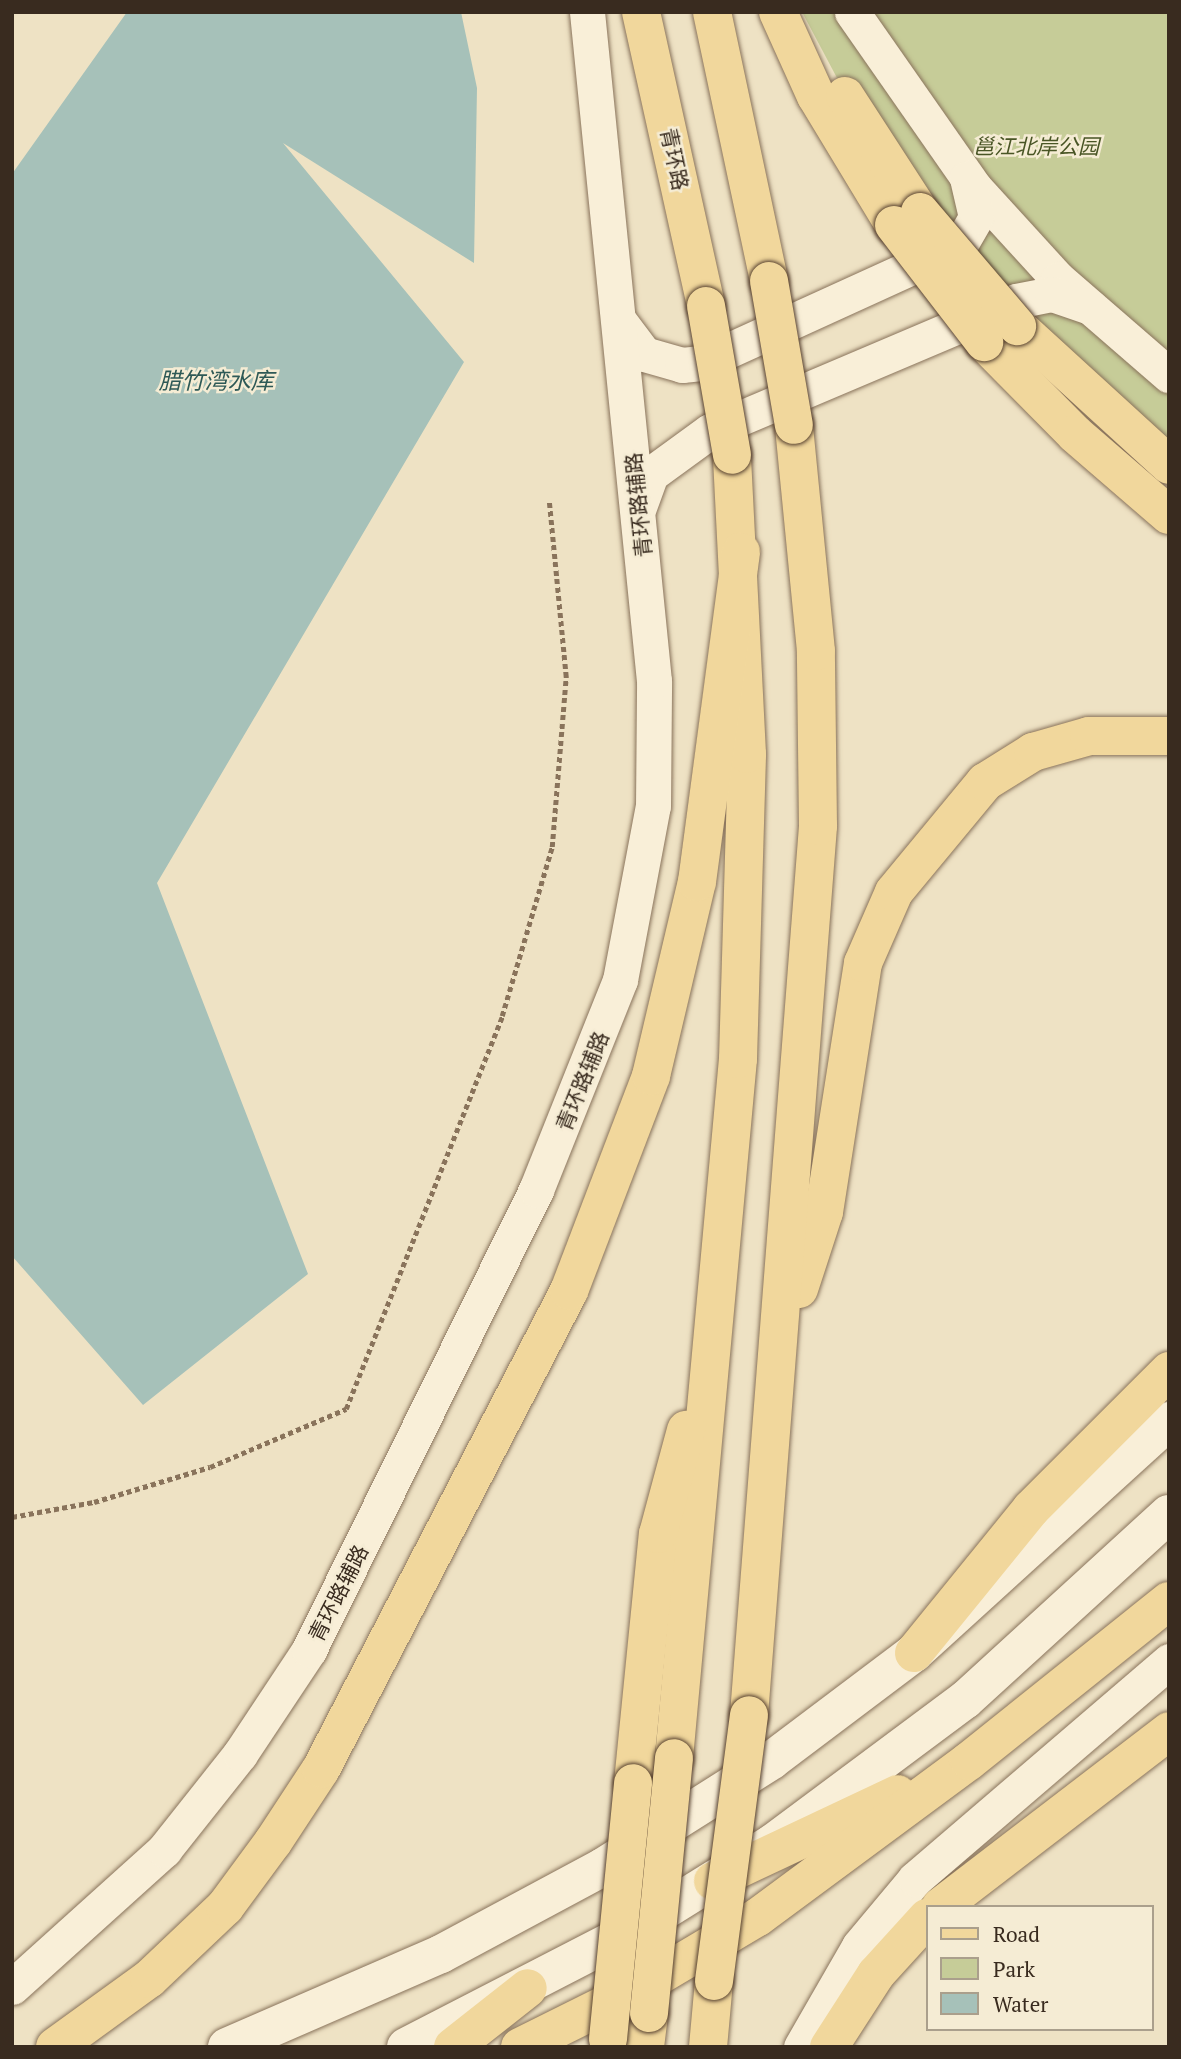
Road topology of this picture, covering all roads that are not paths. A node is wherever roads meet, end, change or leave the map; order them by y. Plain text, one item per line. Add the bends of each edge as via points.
1 (587, 12) edge
2 (641, 12) edge
3 (712, 12) edge
4 (778, 12) edge
5 (802, 12) edge
6 (852, 12) edge
7 (967, 178) junction
8 (907, 219) junction
9 (1090, 307) junction
10 (621, 322) junction
11 (1000, 334) junction
12 (1169, 375) edge
13 (1169, 465) edge
14 (639, 507) junction
15 (1169, 515) edge
16 (741, 552) junction
17 (1169, 736) edge
18 (714, 1323) junction
19 (779, 1351) junction
20 (1169, 1371) edge
21 (1169, 1421) edge
22 (1169, 1514) edge
23 (1169, 1601) edge
24 (914, 1653) junction
25 (1169, 1661) edge
26 (1169, 1731) edge
27 (969, 1761) junction
28 (713, 1881) junction
29 (943, 1905) edge
30 (926, 1919) edge
31 (12, 1987) edge
32 (528, 1988) junction
33 (648, 2030) edge
34 (608, 2043) edge
35 (55, 2047) edge
36 (227, 2047) edge
37 (406, 2047) edge
38 (453, 2047) edge
39 (520, 2047) edge
40 (708, 2047) edge
41 (802, 2047) edge
42 (829, 2047) edge

1 - 10 street, 青环路辅路
2 - 16 main road, 青环路, bridge via 706,306 732,455
3 - 19 main road, bridge via 769,281 794,425 816,651 818,826
4 - 8 main road via 816,96
5 - 8 main road
6 - 7 street
7 - 9 street
7 - 10 street via 976,216 960,245 701,363 682,365 644,354
8 - 11 main road, bridge
9 - 12 street
9 - 14 street via 1052,294 1016,301 710,431 651,474
10 - 14 street, 青环路辅路
11 - 13 main road
11 - 15 main road via 1075,434
14 - 31 street, 青环路辅路 via 654,681 653,806 620,980 580,1092 309,1650 240,1754 164,1850
16 - 18 main road via 747,754 738,1059
16 - 35 main road via 690,909 651,1076 569,1291 321,1769 273,1842 225,1907 149,1979
17 - 19 main road via 1089,736 1033,752 985,782 894,892 863,963 824,1212
18 - 33 main road, bridge
18 - 34 main road, bridge via 658,1534
19 - 40 main road, bridge via 749,1715
20 - 24 main road via 1031,1508
21 - 24 main road
22 - 28 main road via 965,1700
23 - 27 main road
24 - 36 main road via 772,1760 603,1867 440,1954
25 - 41 street via 915,1879 859,1946
26 - 29 main road
27 - 28 main road
27 - 39 main road via 758,1917 635,1990
28 - 32 main road
30 - 42 main road via 876,1974
32 - 37 main road
32 - 38 main road

